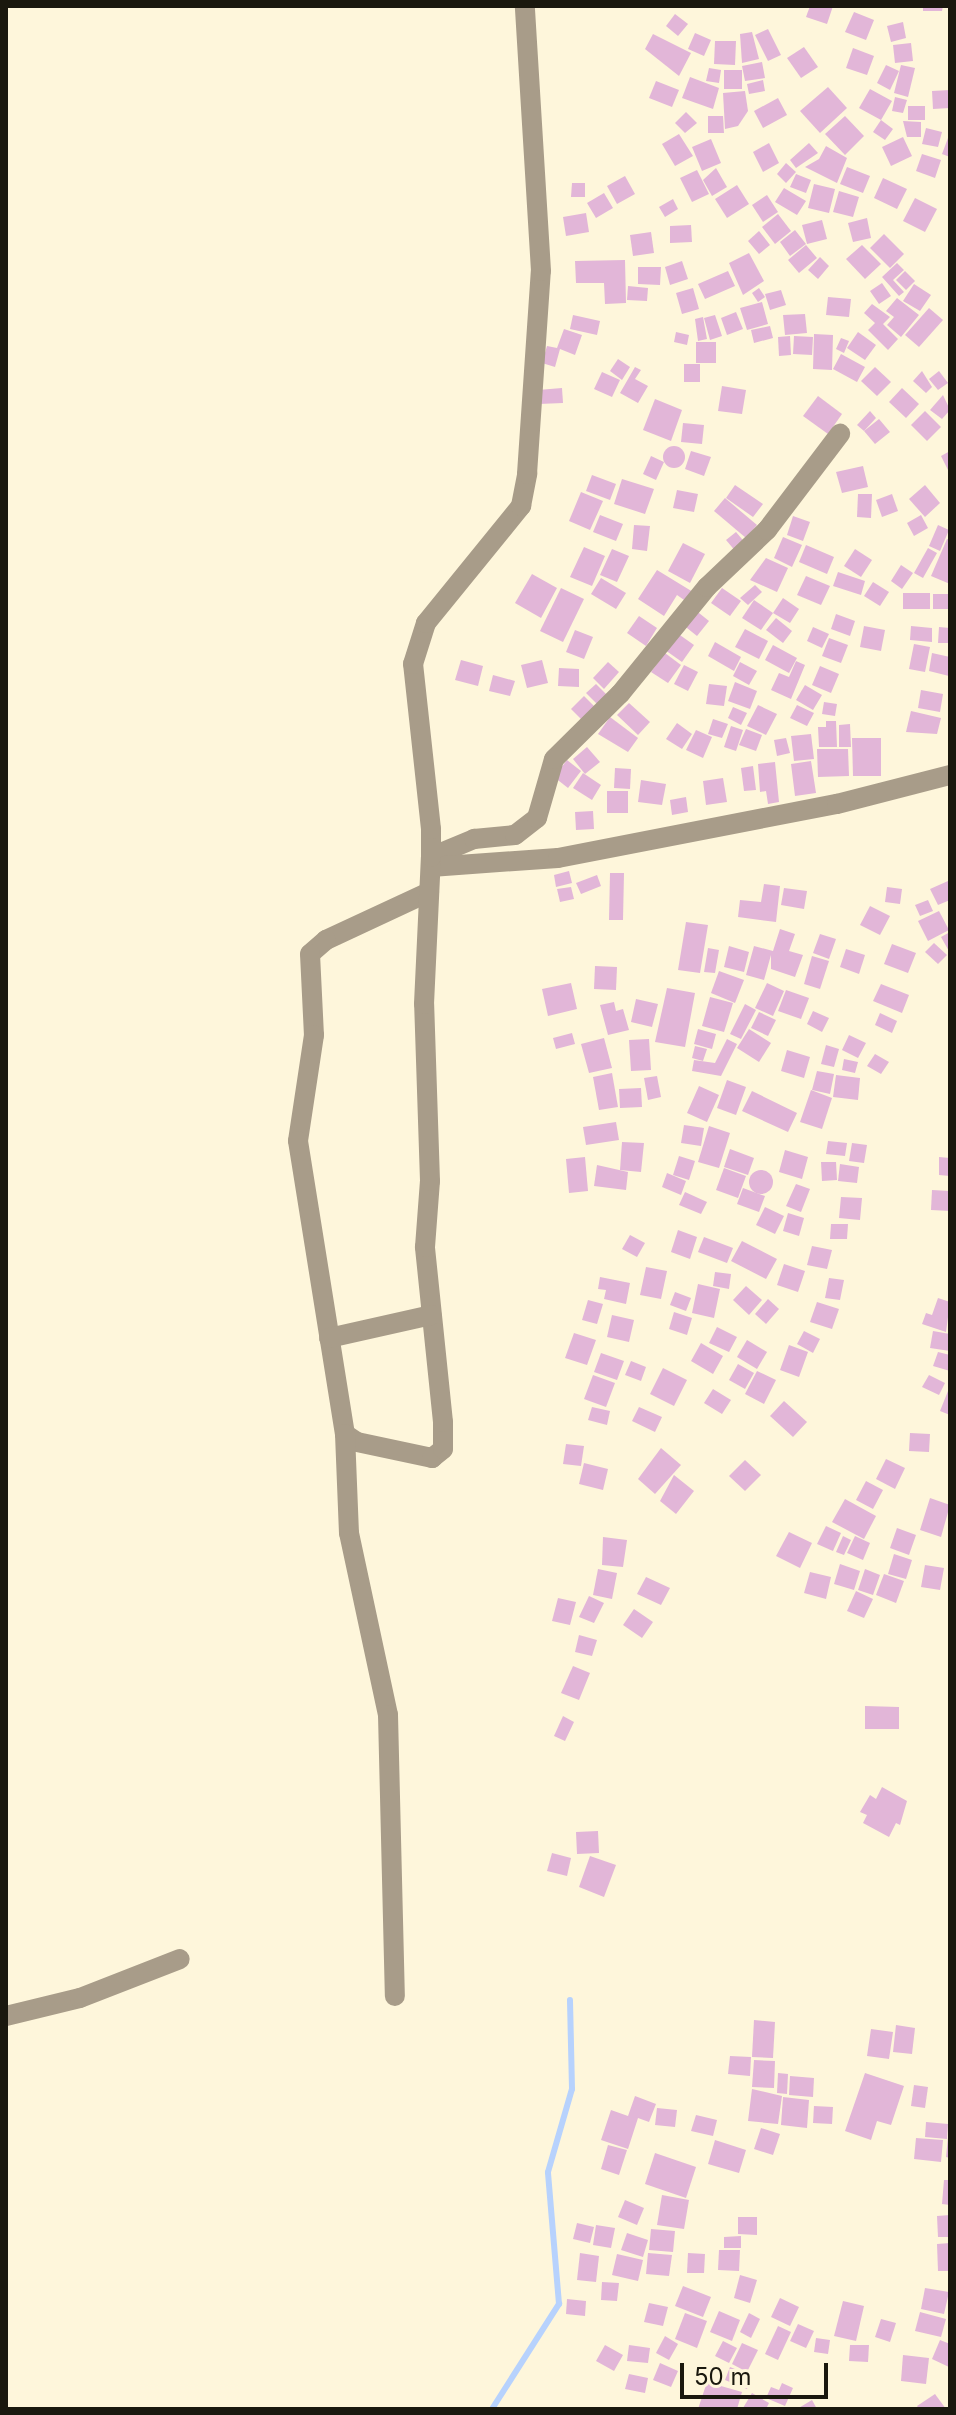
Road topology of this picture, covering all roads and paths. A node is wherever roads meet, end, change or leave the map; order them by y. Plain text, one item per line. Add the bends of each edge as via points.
1 (525, 6) edge
2 (840, 434) dead end
3 (950, 775) edge
4 (431, 862) junction
5 (429, 892) junction
6 (431, 1315) junction
7 (329, 1338) junction
8 (345, 1434) junction
9 (180, 1959) dead end
10 (395, 1996) dead end
11 (6, 2016) edge

1 - 4 street via 541,271 527,474 521,506 417,642 415,714
2 - 4 street via 767,530 707,587 620,694 554,759 537,818 515,835 474,839
3 - 4 street via 837,804 558,858
4 - 5 street
5 - 6 street via 425,1247
5 - 7 street via 326,940 310,954 314,1035 299,1165
6 - 7 street
6 - 8 street via 443,1422 439,1455 417,1457
7 - 8 street
8 - 10 street via 349,1533 388,1715
9 - 11 street via 80,1998

